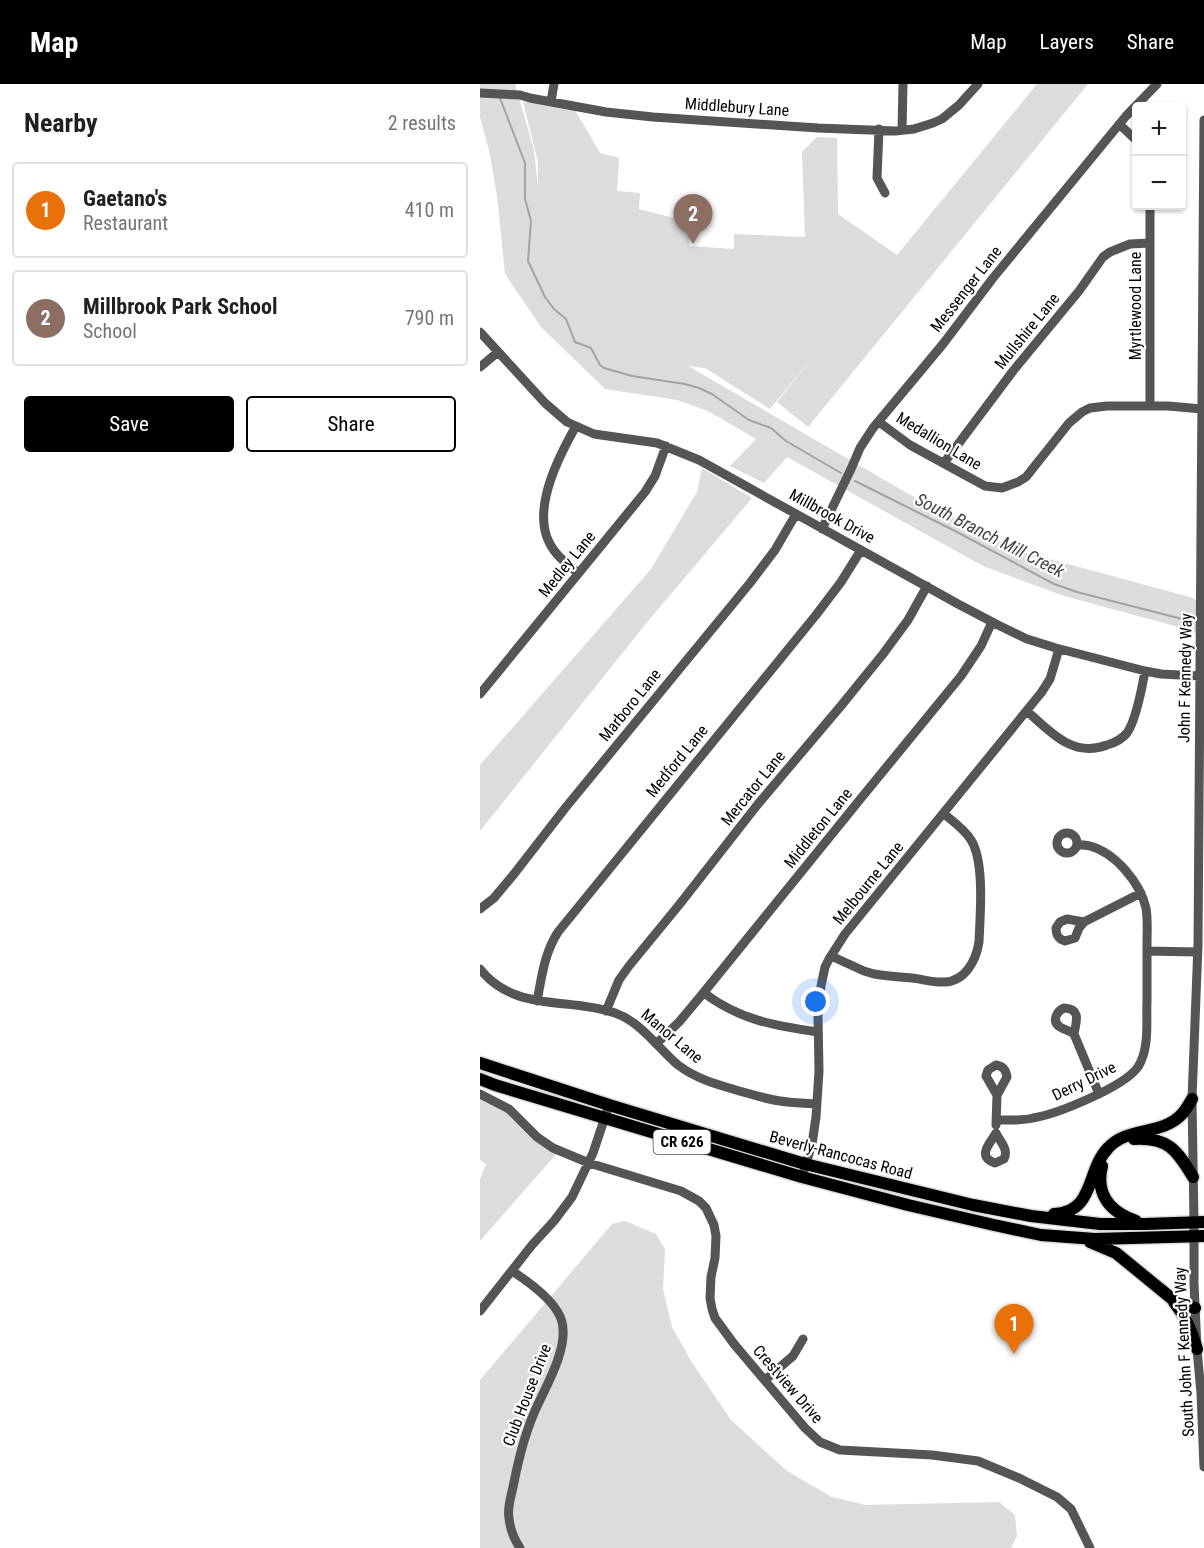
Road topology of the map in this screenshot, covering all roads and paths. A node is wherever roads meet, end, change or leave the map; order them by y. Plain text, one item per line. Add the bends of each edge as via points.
1 (554, 84) edge
2 (903, 84) edge
3 (978, 84) edge
4 (1157, 84) edge
5 (480, 93) edge
6 (551, 102) junction
7 (1204, 120) edge
8 (1119, 124) junction
9 (879, 129) junction
10 (902, 130) junction
11 (1132, 136) edge
12 (885, 193) dead end
13 (1150, 210) edge
14 (1204, 211) edge
15 (1150, 243) junction
16 (480, 332) edge
17 (498, 352) junction
18 (480, 367) edge
19 (1150, 406) junction
20 (1202, 409) junction
21 (879, 422) junction
22 (576, 426) junction
23 (666, 446) junction
24 (944, 463) junction
25 (796, 514) junction
26 (822, 528) junction
27 (861, 549) junction
28 (1203, 571) edge
29 (578, 573) junction
30 (927, 586) junction
31 (992, 622) junction
32 (1059, 649) junction
33 (1145, 671) junction
34 (1200, 676) junction
35 (480, 694) edge
36 (1027, 711) junction
37 (1201, 773) edge
38 (944, 814) junction
39 (1077, 844) dead end
40 (1141, 893) junction
41 (480, 909) edge
42 (1084, 922) dead end
43 (1147, 951) junction
44 (1197, 952) junction
45 (831, 956) junction
46 (480, 969) edge
47 (704, 993) junction
48 (537, 1001) junction
49 (606, 1011) junction
50 (818, 1032) junction
51 (1074, 1034) dead end
52 (656, 1044) junction
53 (480, 1063) edge
54 (480, 1079) edge
55 (480, 1094) edge
56 (1099, 1094) junction
57 (997, 1095) dead end
58 (1192, 1099) junction
59 (817, 1104) junction
60 (609, 1105) junction
61 (604, 1119) junction
62 (996, 1120) junction
63 (996, 1133) dead end
64 (589, 1163) junction
65 (805, 1164) junction
66 (802, 1177) junction
67 (1193, 1177) junction
68 (1031, 1216) junction
69 (1199, 1222) edge
70 (1146, 1224) junction
71 (1199, 1236) edge
72 (1077, 1238) junction
73 (512, 1271) junction
74 (1169, 1297) junction
75 (1195, 1308) junction
76 (480, 1311) edge
77 (803, 1339) dead end
78 (1197, 1349) junction
79 (765, 1380) junction
80 (1203, 1426) edge
81 (1204, 1467) edge
82 (520, 1548) edge
83 (1090, 1548) edge

1 - 6 street
2 - 10 street
3 - 10 street, Middlebury Lane via 942,119
4 - 8 street, Messenger Lane
5 - 6 street, Middlebury Lane via 520,95
6 - 9 street, Middlebury Lane via 653,117
7 - 14 street, John F Kennedy Way
8 - 11 street
8 - 21 street, Messenger Lane
9 - 10 street, Middlebury Lane
9 - 12 street via 877,178
13 - 15 street, Myrtlewood Lane
14 - 20 street, John F Kennedy Way
15 - 19 street, Myrtlewood Lane
15 - 24 street, Mullshire Lane via 1130,243 1103,258
16 - 17 street, Millbrook Drive
17 - 18 street
17 - 22 street, Millbrook Drive via 544,403
19 - 20 street, Medallion Lane
19 - 24 street, Medallion Lane via 1098,407 1082,412 1026,477 1010,486 985,486
20 - 28 street, John F Kennedy Way
21 - 24 street, Medallion Lane
21 - 26 street, Messenger Lane via 860,448
22 - 23 street, Millbrook Drive via 594,434
22 - 29 street via 551,477 544,525 553,550
23 - 25 street, Millbrook Drive
23 - 29 street, Medley Lane via 651,484
25 - 26 street, Millbrook Drive
25 - 41 street, Marboro Lane via 775,550 736,600 507,883
26 - 27 street, Millbrook Drive
27 - 30 street, Millbrook Drive
27 - 48 street, Medford Lane via 816,615 558,932 545,958
28 - 34 street, John F Kennedy Way
29 - 35 street, Medley Lane
30 - 31 street, Millbrook Drive
30 - 49 street, Mercator Lane via 908,621 876,663 629,966
31 - 32 street, Millbrook Drive
31 - 47 street, Middleton Lane via 961,676
32 - 33 street, Millbrook Drive
32 - 36 street, Melbourne Lane via 1046,687
33 - 34 street, Millbrook Drive
33 - 36 street via 1128,732 1109,745 1083,749 1069,745
34 - 37 street, John F Kennedy Way
36 - 38 street, Melbourne Lane
37 - 44 street, John F Kennedy Way
38 - 45 street, Melbourne Lane
38 - 45 street via 971,840 978,858 979,942 971,966 952,981 938,982 874,974
39 - 40 street via 1092,846 1115,861
40 - 42 street
40 - 43 street, Derry Drive via 1147,918
43 - 44 street
43 - 56 street, Derry Drive via 1142,1059 1125,1080
44 - 58 street, John F Kennedy Way
45 - 50 street, Melbourne Lane via 821,986
46 - 48 street, Manor Lane via 505,990
47 - 50 street via 749,1018
47 - 52 street, Middleton Lane
48 - 49 street, Manor Lane
49 - 52 street, Manor Lane via 623,1016
50 - 59 street, Melbourne Lane
51 - 56 street
52 - 59 street, Manor Lane via 679,1065 708,1082 781,1102
53 - 60 main road, Beverly-Rancocas Road / CR 626
54 - 61 main road, Beverly-Rancocas Road / CR 626
55 - 64 street, Crestview Drive via 509,1109 553,1148
56 - 62 street, Derry Drive via 1039,1117
57 - 62 street
58 - 67 street, John F Kennedy Way
58 - 68 main road via 1173,1121 1118,1139 1109,1146 1087,1192 1073,1210
59 - 65 street, Melbourne Lane
60 - 61 street
60 - 65 main road, Beverly-Rancocas Road / CR 626
61 - 64 street
61 - 66 main road, Beverly-Rancocas Road / CR 626
62 - 63 street
64 - 73 street via 566,1205
64 - 79 street, Crestview Drive via 681,1191 706,1208 716,1236 710,1288 712,1309 721,1327
65 - 66 street, Melbourne Lane
65 - 68 main road, Beverly-Rancocas Road / CR 626
66 - 72 main road, Beverly-Rancocas Road / CR 626 via 995,1226
67 - 69 street, John F Kennedy Way
67 - 70 main road via 1180,1155 1156,1140 1133,1139 1113,1149 1101,1168 1101,1189 1117,1212
68 - 70 main road, Beverly-Rancocas Road / CR 626 via 1100,1224
69 - 70 main road, Beverly-Rancocas Road / CR 626
69 - 71 street, John F Kennedy Way
71 - 72 main road, Beverly-Rancocas Road / CR 626
71 - 75 street, South John F Kennedy Way
72 - 74 main road via 1116,1253
73 - 76 street
73 - 82 street, Club House Drive via 555,1308 564,1332 552,1374 527,1429 509,1506 511,1530
74 - 75 main road
74 - 78 main road via 1185,1316
75 - 78 street, South John F Kennedy Way
77 - 79 street via 793,1356
78 - 80 street, South John F Kennedy Way
79 - 83 street, Crestview Drive via 820,1442 840,1450 978,1461 1048,1492 1071,1509
80 - 81 street, South John F Kennedy Way

